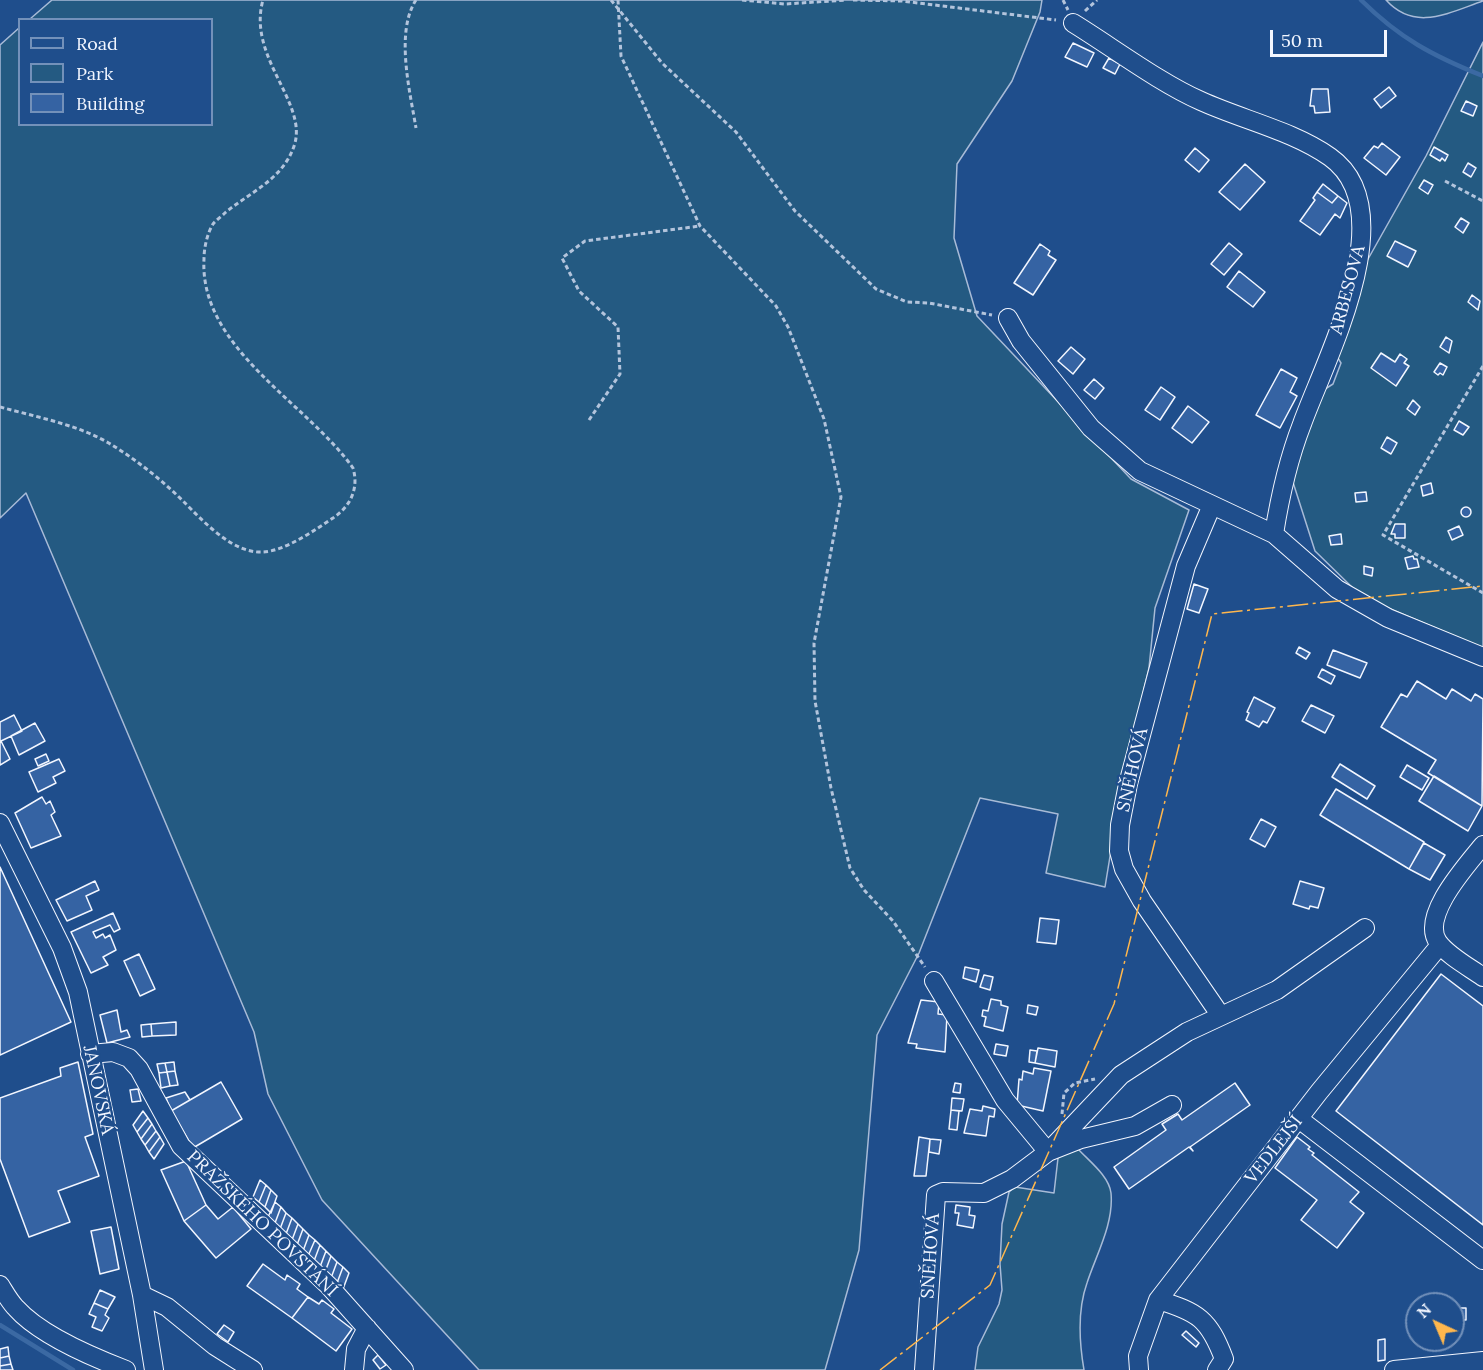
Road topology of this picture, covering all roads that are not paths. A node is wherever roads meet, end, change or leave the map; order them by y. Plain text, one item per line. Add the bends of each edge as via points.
1 (1073, 23) road end
2 (1008, 318) road end
3 (1212, 505) junction
4 (1274, 534) junction
5 (1483, 657) edge
6 (0, 823) edge
7 (1483, 845) edge
8 (1365, 928) dead end
9 (1440, 945) junction
10 (1483, 977) edge
11 (934, 981) road end
12 (1221, 1016) junction
13 (90, 1053) junction
14 (1172, 1105) dead end
15 (1299, 1119) junction
16 (1048, 1152) junction
17 (1483, 1260) edge
18 (0, 1286) edge
19 (142, 1295) junction
20 (1158, 1300) junction
21 (367, 1329) junction
22 (1483, 1361) edge
23 (126, 1370) edge
24 (154, 1370) edge
25 (253, 1370) edge
26 (354, 1370) edge
27 (404, 1370) edge
28 (924, 1370) edge
29 (1139, 1370) edge
30 (1217, 1370) edge
31 (1394, 1370) edge

1 - 4 street, ARBESOVA via 1199,100 1314,147 1338,163 1353,187 1361,215 1363,246 1324,370 1301,424 1280,493
2 - 3 street via 1021,341 1091,428 1140,471
3 - 4 street
3 - 12 street, SNĚHOVÁ via 1186,566 1128,784 1119,851 1142,901
4 - 5 street via 1337,589 1388,618
6 - 13 street, JANOVSKÁ via 62,948 78,992
7 - 9 street via 1444,896 1434,921 1434,936
8 - 12 street, SNĚHOVÁ via 1277,990
9 - 10 street
9 - 15 street, VEDLEJŠÍ
11 - 16 street via 1005,1100
12 - 16 street, SNĚHOVÁ via 1186,1032 1120,1075
13 - 19 street, JANOVSKÁ
13 - 21 street, PRAŽSKÉHO POVSTÁNÍ via 113,1052 129,1058 139,1069 181,1146 329,1286
14 - 16 street, SNĚHOVÁ via 1135,1126
15 - 17 street
15 - 20 street, VEDLEJŠÍ
16 - 28 street, SNĚHOVÁ via 1012,1179 984,1192 936,1195
18 - 23 street via 17,1310 47,1331
19 - 24 street, JANOVSKÁ
19 - 25 street via 167,1307 215,1346
20 - 29 street, VEDLEJŠÍ via 1138,1356
20 - 30 street via 1187,1309 1213,1330 1224,1359
21 - 26 street via 356,1349
21 - 27 street, PRAŽSKÉHO POVSTÁNÍ
22 - 31 street

